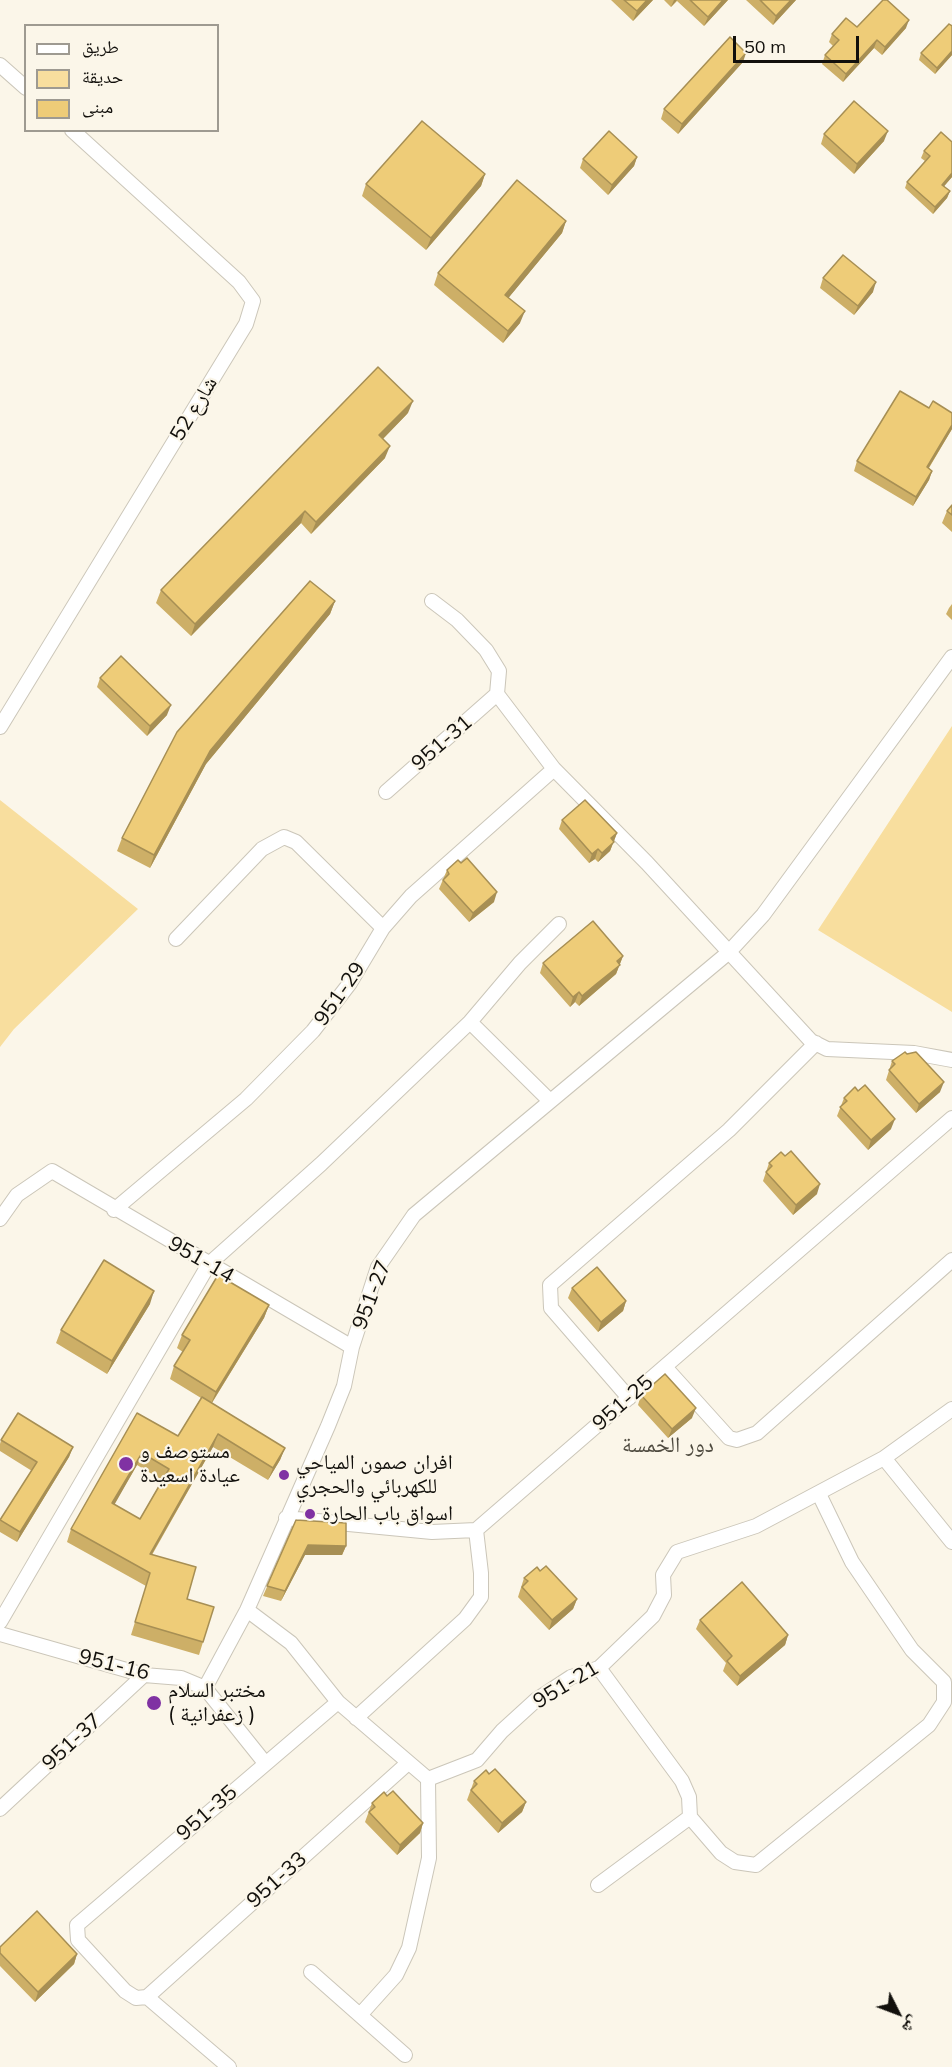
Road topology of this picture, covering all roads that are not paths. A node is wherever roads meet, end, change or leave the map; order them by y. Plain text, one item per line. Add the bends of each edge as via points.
1 (0, 65) edge
2 (24, 86) edge
3 (74, 132) edge
4 (432, 601) dead end
5 (952, 657) edge
6 (497, 694) junction
7 (0, 727) edge
8 (554, 769) junction
9 (387, 792) dead end
10 (559, 924) dead end
11 (383, 928) junction
12 (176, 939) dead end
13 (728, 953) junction
14 (470, 1022) junction
15 (816, 1043) junction
16 (952, 1060) edge
17 (550, 1101) junction
18 (952, 1118) edge
19 (114, 1210) junction
20 (0, 1219) edge
21 (952, 1260) edge
22 (209, 1264) junction
23 (352, 1347) junction
24 (665, 1367) junction
25 (629, 1398) junction
26 (952, 1409) edge
27 (884, 1458) junction
28 (819, 1494) junction
29 (286, 1518) junction
30 (476, 1530) junction
31 (952, 1542) edge
32 (247, 1610) junction
33 (0, 1622) edge
34 (0, 1634) edge
35 (599, 1668) junction
36 (144, 1675) junction
37 (205, 1688) junction
38 (338, 1701) junction
39 (356, 1718) junction
40 (265, 1763) junction
41 (408, 1763) junction
42 (428, 1779) junction
43 (0, 1809) edge
44 (690, 1817) junction
45 (598, 1885) dead end
46 (311, 1972) dead end
47 (147, 1997) junction
48 (360, 2015) junction
49 (405, 2055) dead end
50 (229, 2067) edge

1 - 2 street
3 - 7 street, شارع 52 via 239,282 253,301 246,324
4 - 6 street via 486,650 499,671
5 - 13 street, 951-27 via 763,915
6 - 8 street
6 - 9 street, 951-31
8 - 11 street, 951-29 via 411,896
8 - 13 street
10 - 14 street
11 - 12 street via 296,842 284,837 262,849
11 - 19 street, 951-29 via 350,983 313,1031 246,1099
13 - 15 street
13 - 17 street, 951-27
14 - 17 street
14 - 22 street
15 - 16 street via 827,1049 914,1053
15 - 25 street via 729,1130 550,1285 551,1308
17 - 23 street, 951-27 via 414,1215 378,1267
18 - 24 street, 951-25
19 - 20 street, 951-14 via 52,1171 17,1195
19 - 22 street, 951-14
21 - 24 street via 757,1433 737,1440 729,1437
22 - 23 street, 951-14
22 - 33 street
23 - 29 street, 951-27 via 344,1386
24 - 25 street, 951-25
25 - 30 street, 951-25
26 - 27 street
27 - 28 street
27 - 31 street
28 - 35 street, 951-21 via 756,1526 677,1552 663,1575 664,1595 653,1616
28 - 44 street via 852,1562 912,1650 944,1682 944,1702 929,1725 756,1865 735,1862 721,1853
29 - 30 street via 432,1532
29 - 32 street, 951-27
30 - 39 street via 481,1597 465,1619
32 - 37 street, 951-27
32 - 38 street via 291,1643
34 - 36 street, 951-16
35 - 42 street, 951-21 via 572,1677 536,1700 477,1760
35 - 44 street via 682,1781 689,1797
36 - 37 street, 951-16 via 181,1678
36 - 43 street, 951-37
37 - 40 street
38 - 39 street
38 - 40 street, 951-35
39 - 41 street
40 - 47 street, 951-35 via 77,1924 78,1940 87,1952 125,1991 136,1998
41 - 42 street
41 - 47 street, 951-33
42 - 48 street via 429,1858 409,1948 396,1974
44 - 45 street
46 - 48 street
47 - 50 street
48 - 49 street

